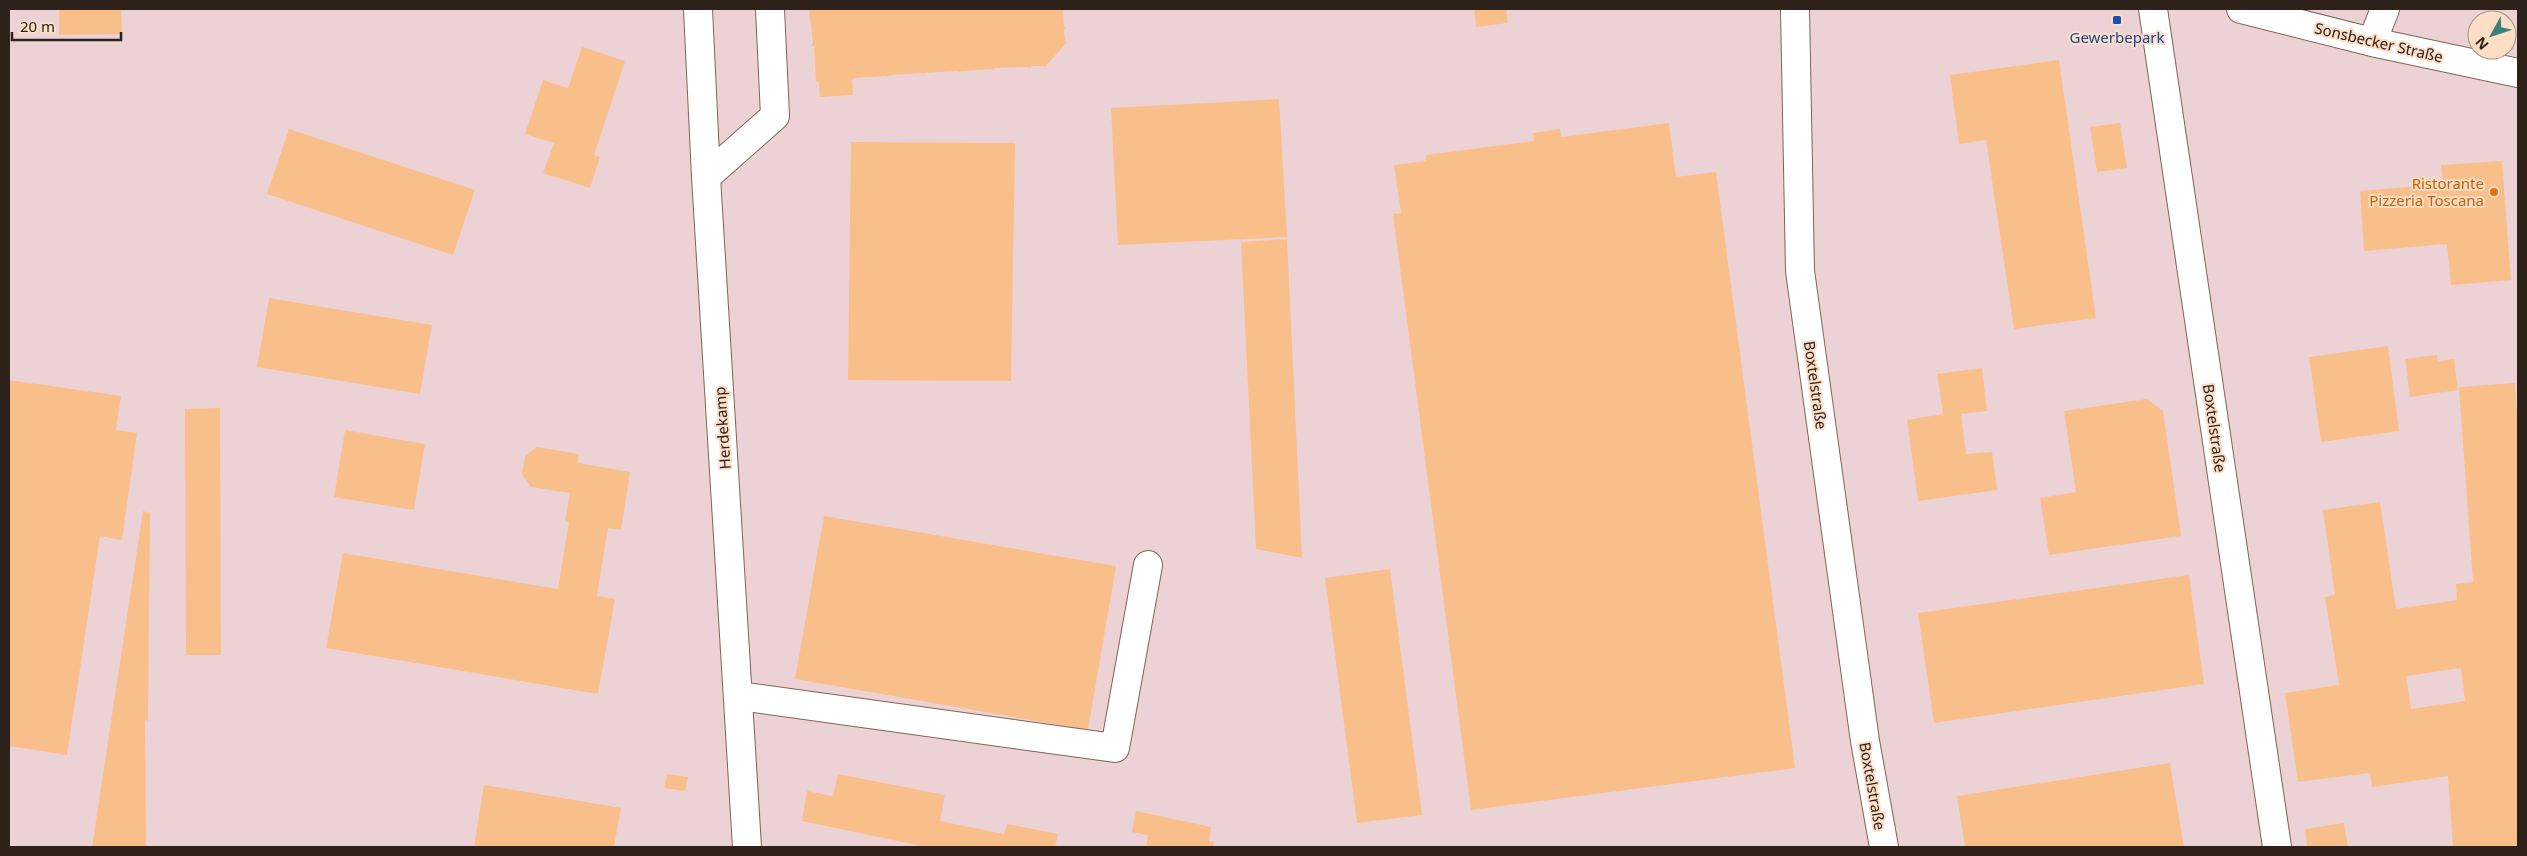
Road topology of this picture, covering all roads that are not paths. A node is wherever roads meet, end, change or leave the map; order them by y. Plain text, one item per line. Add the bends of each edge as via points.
1 (698, 9) edge
2 (770, 9) edge
3 (1795, 9) edge
4 (2153, 9) edge
5 (2241, 9) edge
6 (2384, 9) edge
7 (2372, 42) junction
8 (2518, 74) edge
9 (706, 177) junction
10 (1148, 565) dead end
11 (739, 696) junction
12 (747, 847) edge
13 (1884, 847) edge
14 (2277, 847) edge

1 - 9 street, Herdekamp
2 - 9 street via 775,116
3 - 13 street, Boxtelstraße via 1800,271 1865,741
4 - 14 street, Boxtelstraße
5 - 7 street, Sonsbecker Straße
6 - 7 street
7 - 8 street, Sonsbecker Straße
9 - 11 street, Herdekamp
10 - 11 street via 1115,748
11 - 12 street, Herdekamp

